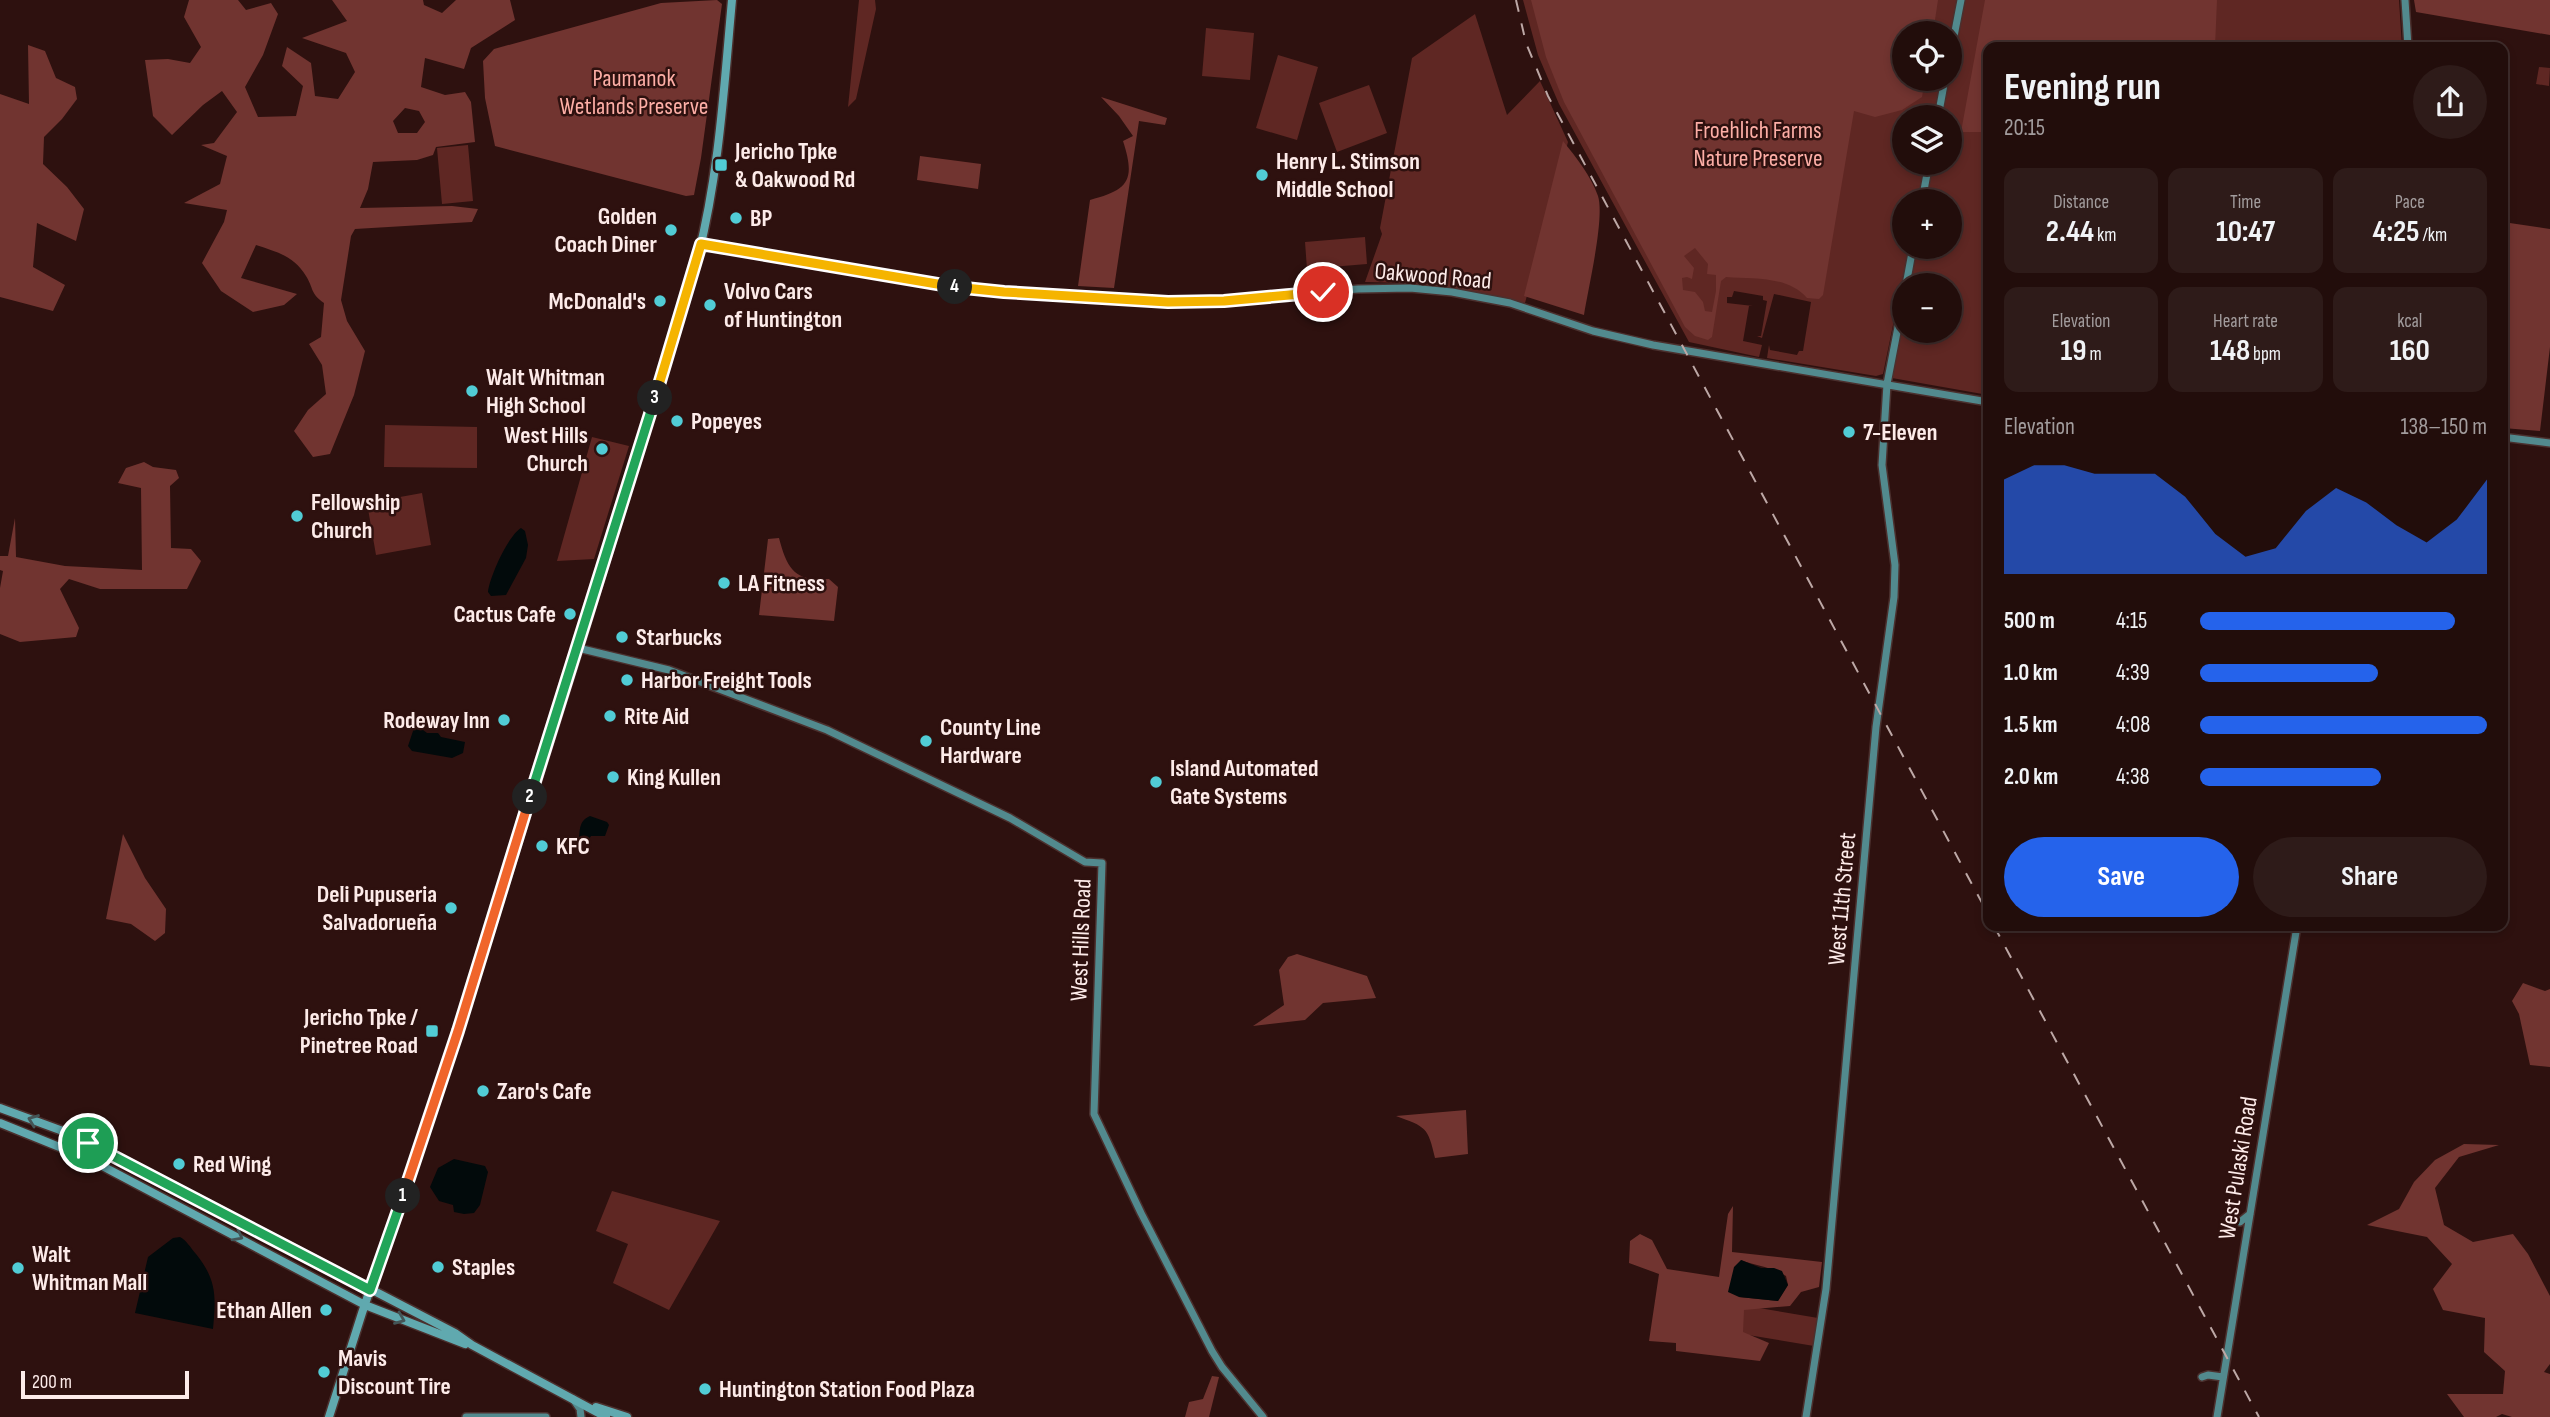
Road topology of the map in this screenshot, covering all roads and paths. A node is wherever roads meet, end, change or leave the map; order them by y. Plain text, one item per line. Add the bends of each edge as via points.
1 (733, 0) edge
2 (1961, 0) edge
3 (2405, 0) edge
4 (1957, 21) edge
5 (2408, 42) edge
6 (701, 244) junction
7 (1895, 343) edge
8 (1887, 384) junction
9 (1983, 401) edge
10 (2508, 438) edge
11 (2550, 443) edge
12 (578, 648) junction
13 (2296, 931) edge
14 (0, 1108) edge
15 (4, 1125) edge
16 (60, 1130) junction
17 (88, 1143) junction
18 (55, 1144) junction
19 (2250, 1213) junction
20 (2229, 1217) dead end
21 (370, 1290) junction
22 (365, 1304) junction
23 (472, 1345) junction
24 (2202, 1377) dead end
25 (2223, 1377) junction
26 (573, 1398) junction
27 (329, 1417) edge
28 (466, 1417) edge
29 (546, 1417) edge
30 (581, 1417) edge
31 (606, 1417) edge
32 (627, 1417) edge
33 (1263, 1417) edge
34 (1806, 1417) edge
35 (2217, 1417) edge

1 - 6 main road
2 - 4 street
3 - 5 street
6 - 8 street, Oakwood Road via 1004,292 1202,302 1358,289 1452,292 1510,303 1653,345
6 - 12 main road
7 - 8 street, West 11th Street
8 - 9 street, Oakwood Road
8 - 34 street, West 11th Street via 1882,469 1896,580 1876,727 1826,1289
10 - 11 street
12 - 21 main road via 458,1031
12 - 33 street, West Hills Road via 669,670 818,726 988,807 1085,862 1102,863 1094,1114 1212,1351
13 - 19 street, West Pulaski Road
16 -> 14 main road
15 - 16 main road via 53,1138
15 - 18 main road
16 - 17 main road
17 - 18 main road via 66,1139
17 - 21 main road
18 -> 22 main road
19 - 20 street via 2240,1222
19 - 25 street, West Pulaski Road
21 - 22 main road
21 - 23 main road
22 -> 23 main road
22 - 27 main road
23 - 26 main road
24 - 25 street
25 - 35 street, West Pulaski Road
26 - 30 street
26 - 31 main road
26 - 32 main road
28 - 29 street

